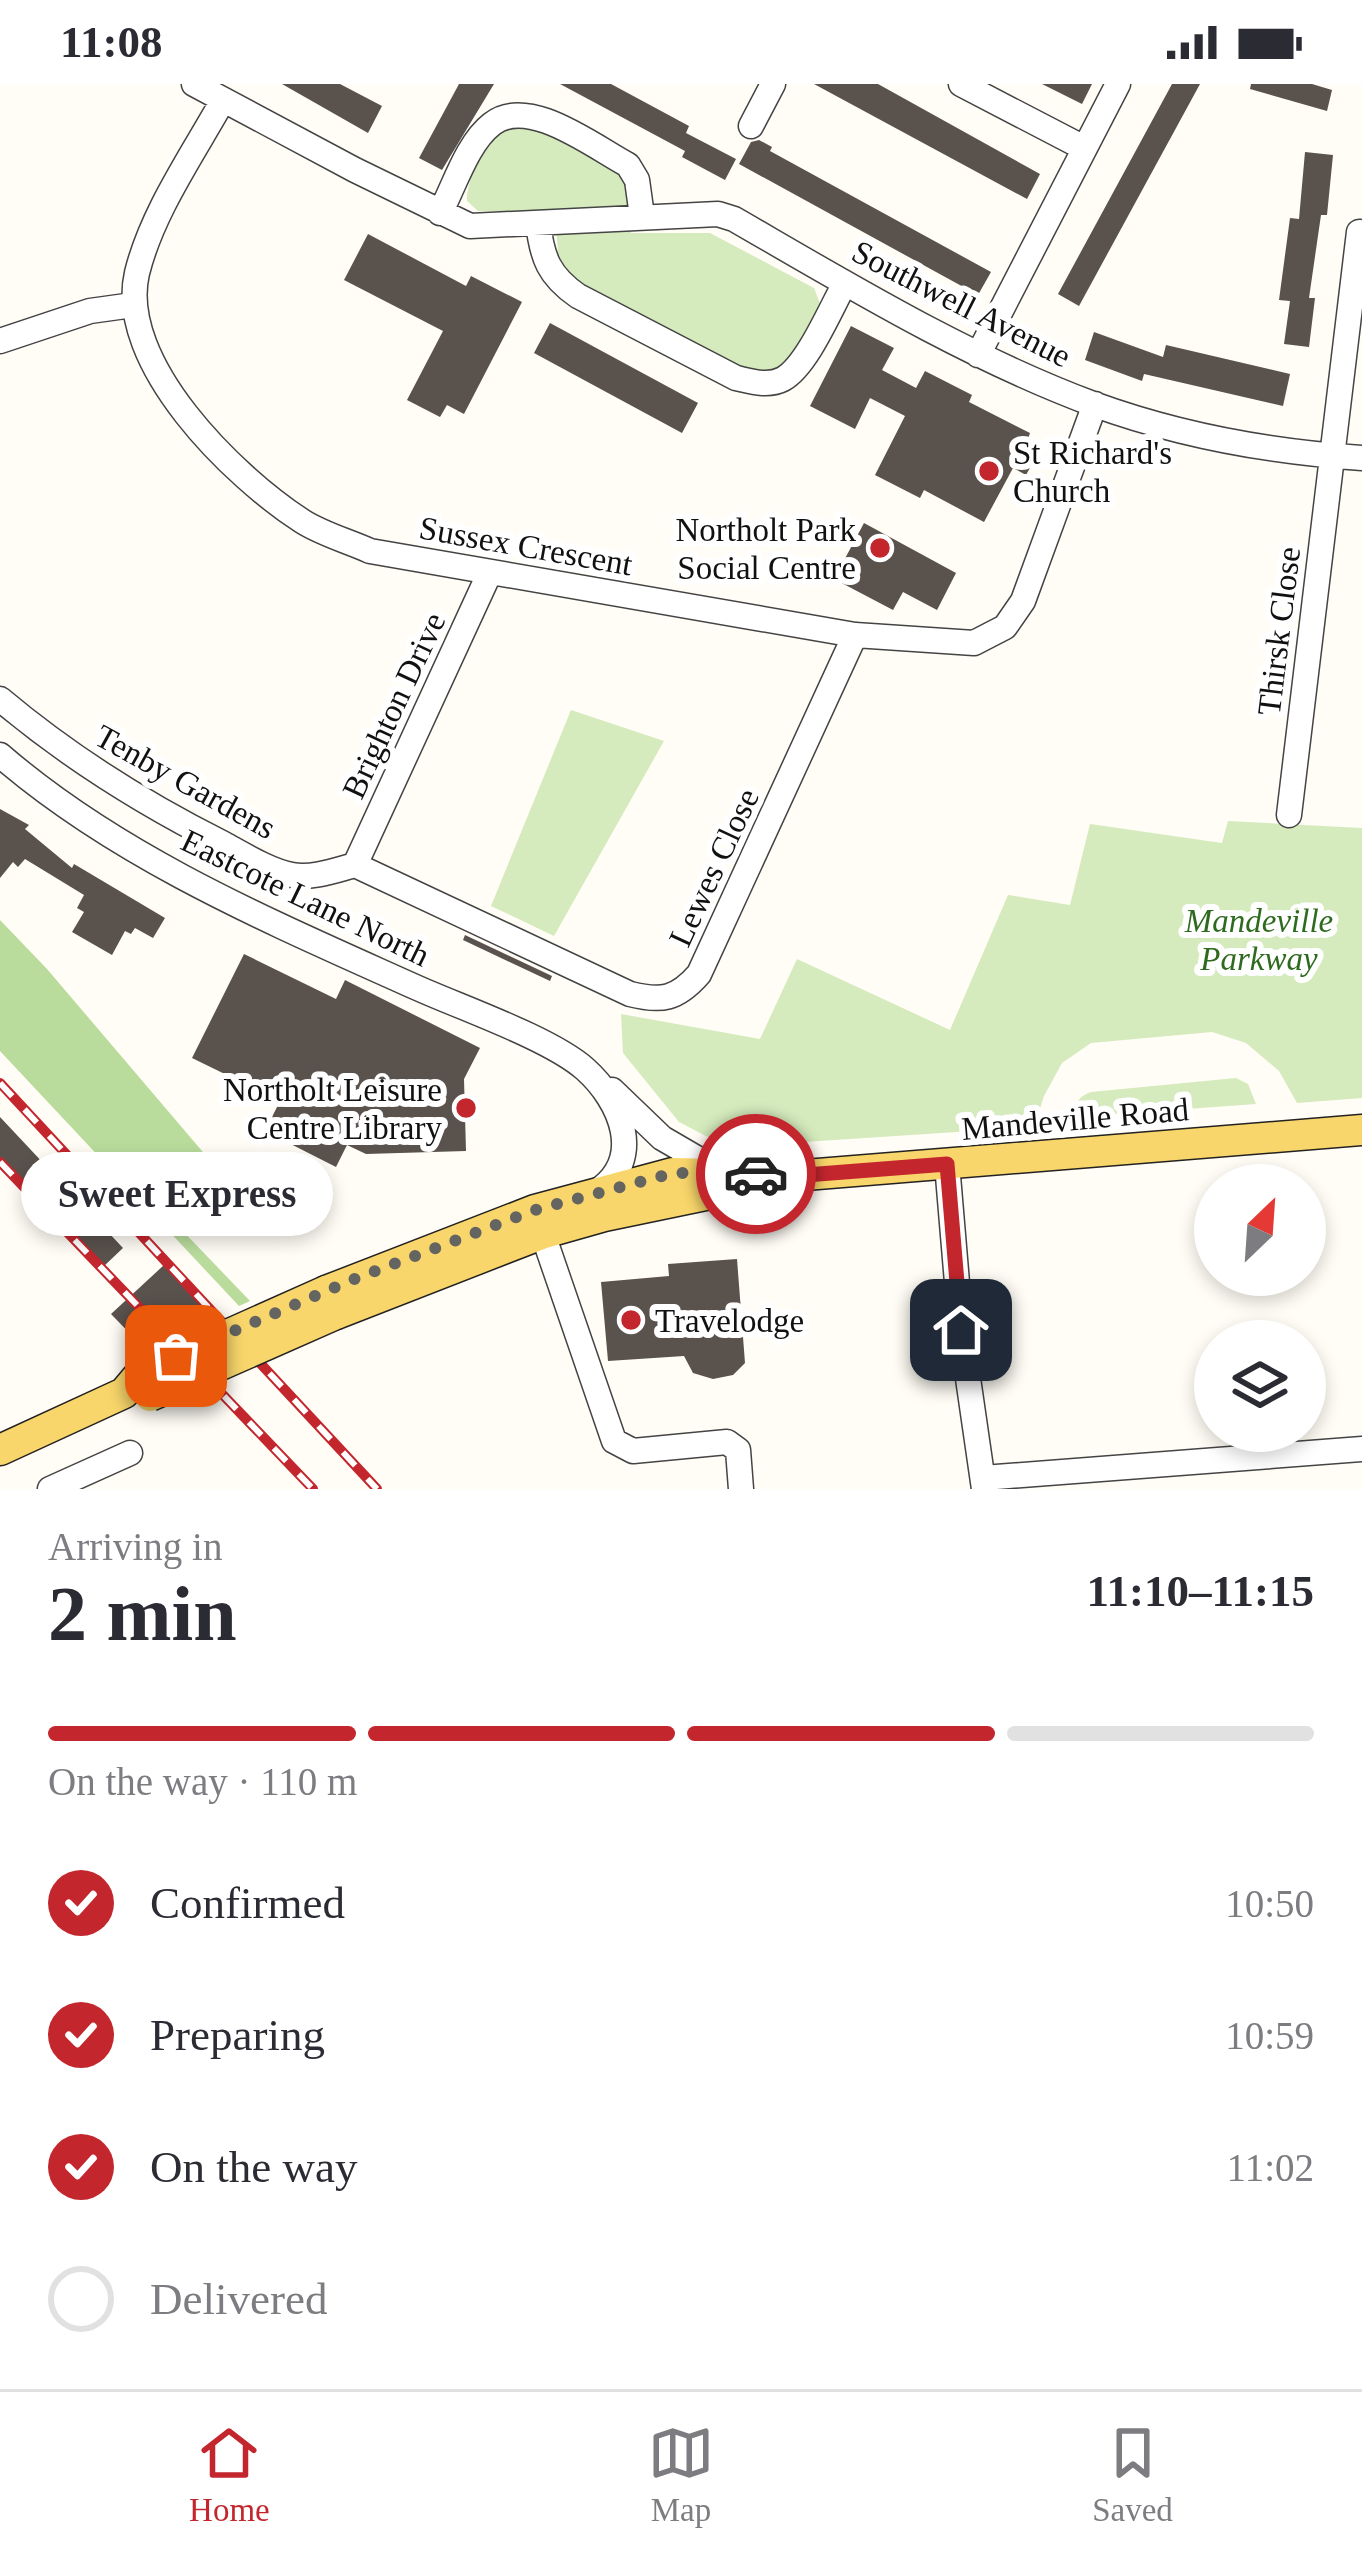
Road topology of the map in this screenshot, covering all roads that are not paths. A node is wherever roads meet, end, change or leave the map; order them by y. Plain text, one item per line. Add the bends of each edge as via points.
1 (194, 84) edge
2 (773, 84) edge
3 (961, 84) edge
4 (1118, 84) edge
5 (223, 100) junction
6 (751, 126) dead end
7 (1084, 148) junction
8 (440, 214) junction
9 (642, 216) junction
10 (538, 223) junction
11 (1360, 232) edge
12 (845, 283) junction
13 (133, 305) junction
14 (0, 341) edge
15 (978, 355) junction
16 (1095, 404) junction
17 (1332, 456) junction
18 (1362, 458) edge
19 (490, 572) junction
20 (855, 635) junction
21 (0, 699) edge
22 (0, 755) edge
23 (1289, 815) dead end
24 (355, 865) junction
25 (595, 1078) junction
26 (627, 1104) junction
27 (1362, 1130) edge
28 (625, 1138) junction
29 (947, 1164) junction
30 (719, 1172) junction
31 (793, 1176) junction
32 (639, 1191) junction
33 (596, 1192) junction
34 (539, 1222) junction
35 (1362, 1449) edge
36 (0, 1450) edge
37 (130, 1454) dead end
38 (984, 1484) edge
39 (50, 1489) edge
40 (741, 1489) edge

1 - 5 street, Southwell Avenue
2 - 6 street
3 - 7 street
4 - 7 street
5 - 8 street, Southwell Avenue
5 - 13 street via 144,253
7 - 15 street
8 - 9 street via 478,140 514,114 536,115 628,165
8 - 10 street, Southwell Avenue via 470,226
9 - 10 street, Southwell Avenue
9 - 12 street, Southwell Avenue via 734,219
10 - 12 street via 554,279 759,383 782,380 800,364
11 - 17 street, Thirsk Close
12 - 15 street, Southwell Avenue
13 - 14 street via 89,310
13 - 19 street, Sussex Crescent via 157,367 195,430 304,523 370,550
15 - 16 street, Southwell Avenue
16 - 17 street, Southwell Avenue via 1234,442
16 - 20 street, Sussex Crescent via 1023,601 1005,627 974,643
17 - 18 street, Southwell Avenue
17 - 23 street, Thirsk Close
19 - 20 street, Sussex Crescent
19 - 24 street, Brighton Drive
20 - 24 street, Lewes Close via 699,974 683,993 660,1001 630,994
21 - 24 street, Tenby Gardens via 114,784 241,853 292,876
22 - 25 street, Eastcote Lane North via 150,859 556,1050
25 - 26 street, Eastcote Lane North
25 - 28 street, Eastcote Lane North via 617,1108
26 - 30 street, Eastcote Lane North via 674,1148
26 - 32 street, Eastcote Lane North via 651,1145
27 - 29 main road, Mandeville Road
28 - 32 street, Eastcote Lane North
28 - 33 street via 620,1166
29 - 31 main road, Mandeville Road
29 - 38 street
30 - 31 main road, Mandeville Road
30 - 32 main road, Mandeville Road
31 - 32 main road, Mandeville Road via 676,1202
32 - 33 main road, Mandeville Road
32 - 34 main road, Mandeville Road
33 - 34 main road, Mandeville Road
34 - 36 main road, Mandeville Road, bridge via 331,1303
34 - 40 street via 614,1441 633,1451 727,1442 738,1450
35 - 38 street
37 - 39 street

